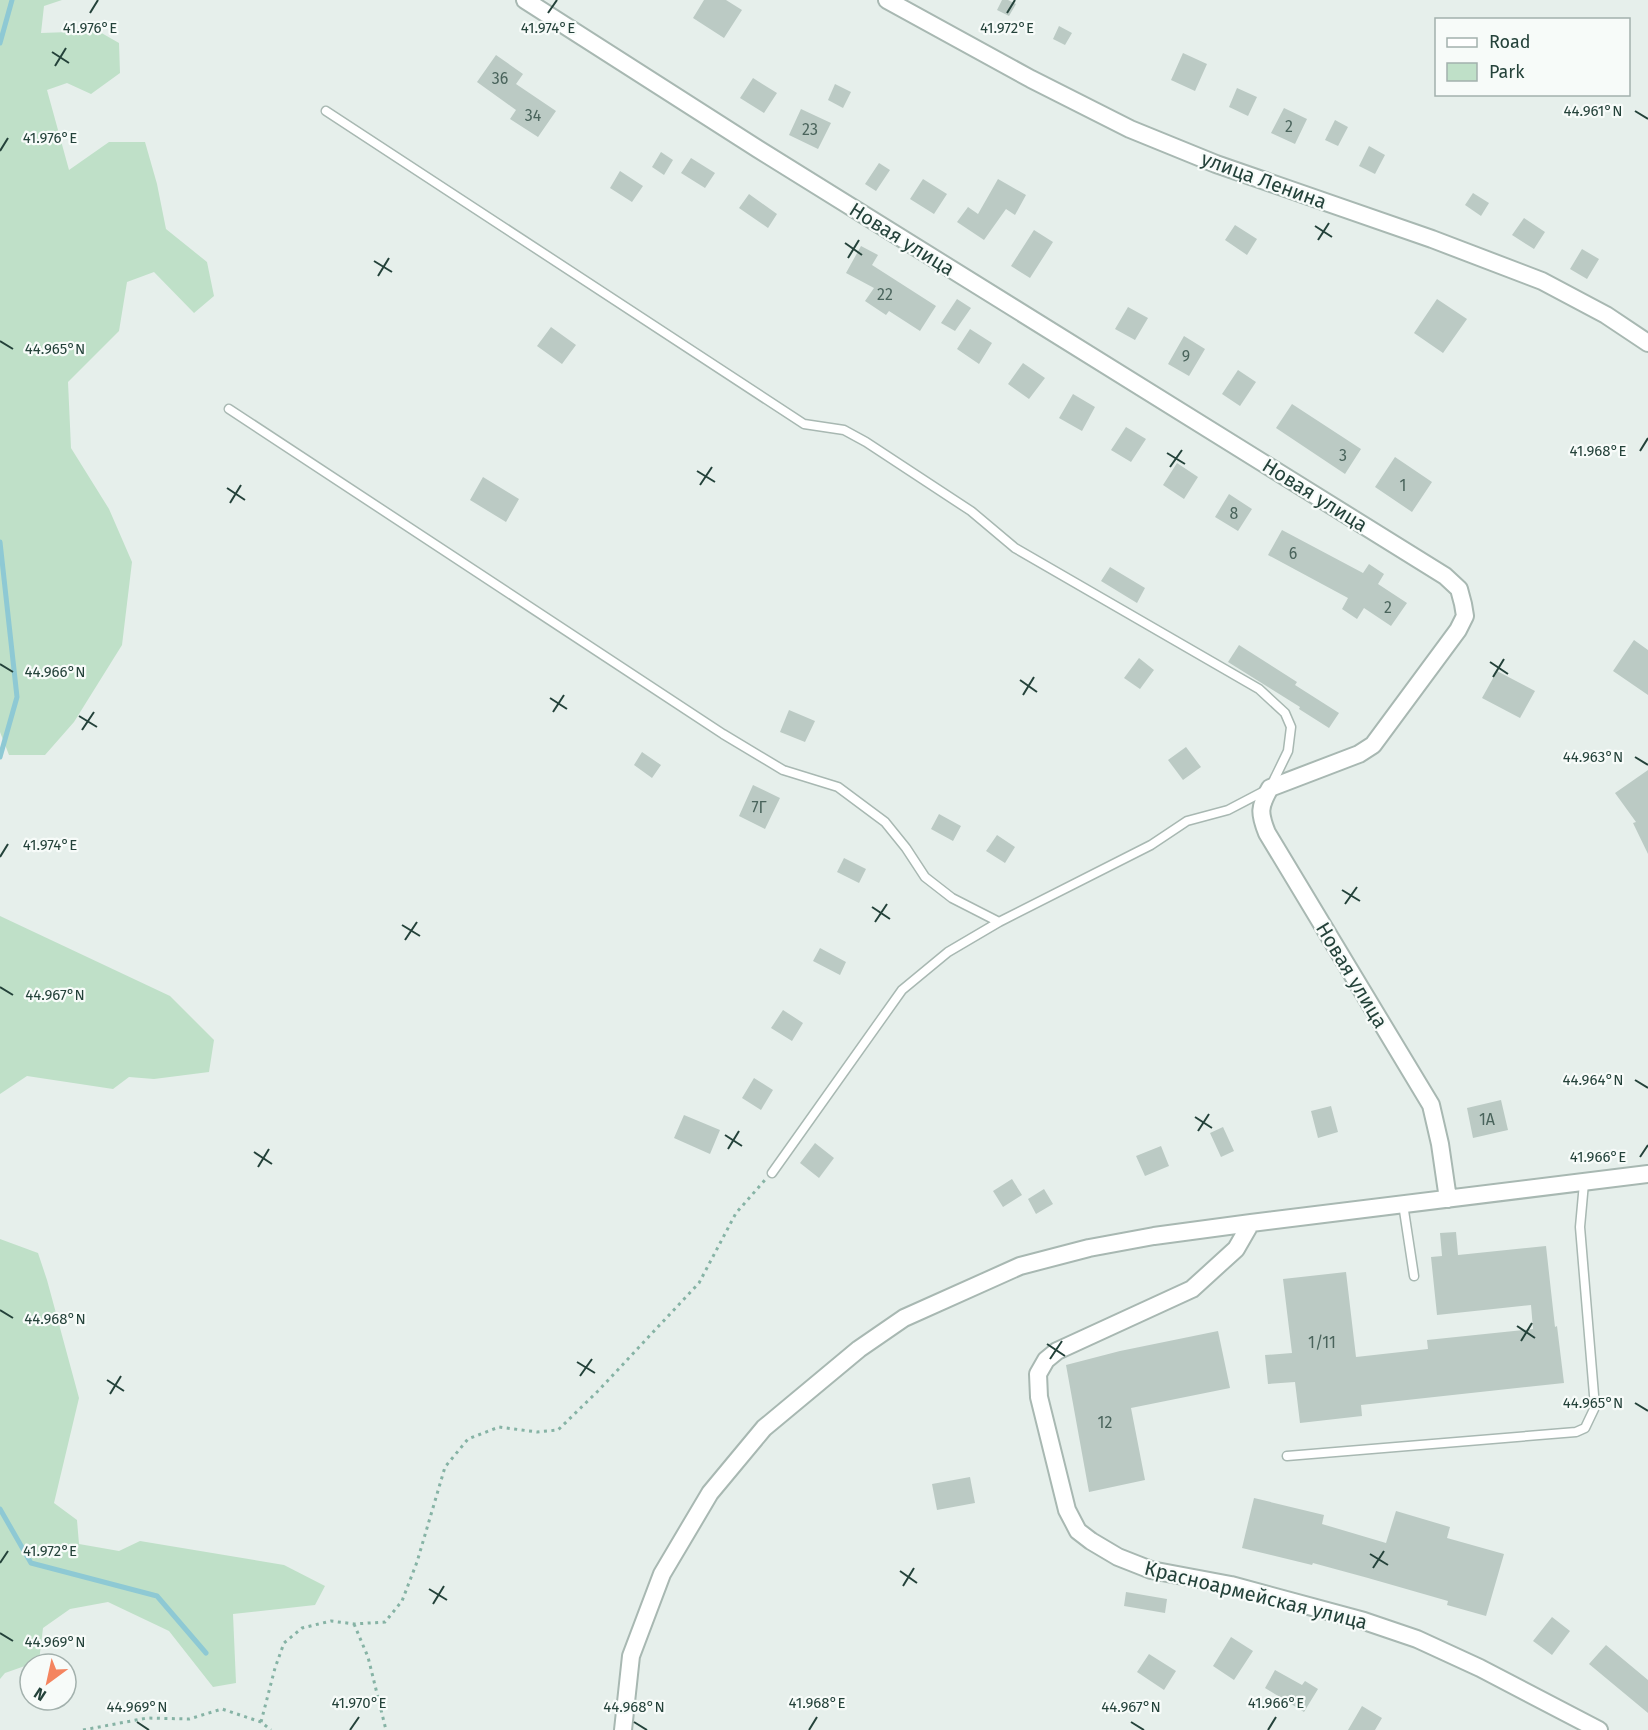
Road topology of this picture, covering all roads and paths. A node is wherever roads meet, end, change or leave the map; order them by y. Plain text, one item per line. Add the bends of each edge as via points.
1 (525, 0) edge
2 (887, 0) edge
3 (326, 111) dead end
4 (1648, 343) edge
5 (229, 409) dead end
6 (1270, 788) junction
7 (999, 922) junction
8 (771, 1173) joint
9 (1648, 1174) edge
10 (1584, 1183) junction
11 (1448, 1199) junction
12 (1403, 1204) junction
13 (1251, 1223) junction
14 (1414, 1276) dead end
15 (1287, 1456) dead end
16 (354, 1624) junction
17 (261, 1722) junction
18 (82, 1730) edge
19 (271, 1730) edge
20 (386, 1730) edge
21 (623, 1730) edge
22 (1599, 1730) edge

1 - 6 street, Новая улица via 1445,576 1459,589 1465,615 1458,630 1373,745
2 - 4 street, улица Ленина via 1130,129 1216,164 1542,281
3 - 6 lane via 804,424 844,430 866,442 971,511 1015,548 1259,689 1285,713 1291,727 1288,751
5 - 7 lane via 733,740 783,770 838,787 885,822 925,877 952,898
6 - 7 lane via 1228,810 1187,821 1150,845
6 - 11 street, Новая улица via 1260,815 1268,833 1431,1105
7 - 8 lane via 948,952 902,990
8 - 16 path via 736,1213 699,1283 558,1430 537,1432 498,1427 468,1439 445,1467 402,1601 386,1622
9 - 10 street
10 - 11 street
10 - 15 lane via 1580,1227 1594,1407 1585,1428 1576,1432
11 - 12 street
12 - 13 street
12 - 14 lane
13 - 21 street via 1111,1244 1020,1266 904,1318 859,1349 764,1428 710,1493 662,1574 631,1656
13 - 22 street, Красноармейская улица via 1236,1249 1192,1289 1057,1351 1038,1374 1039,1397 1067,1510 1078,1531 1119,1557 1151,1570 1231,1585 1417,1639
16 - 17 path via 331,1621 302,1628 284,1643
16 - 20 path via 369,1657
17 - 18 path via 222,1710 189,1719 147,1718
17 - 19 path

